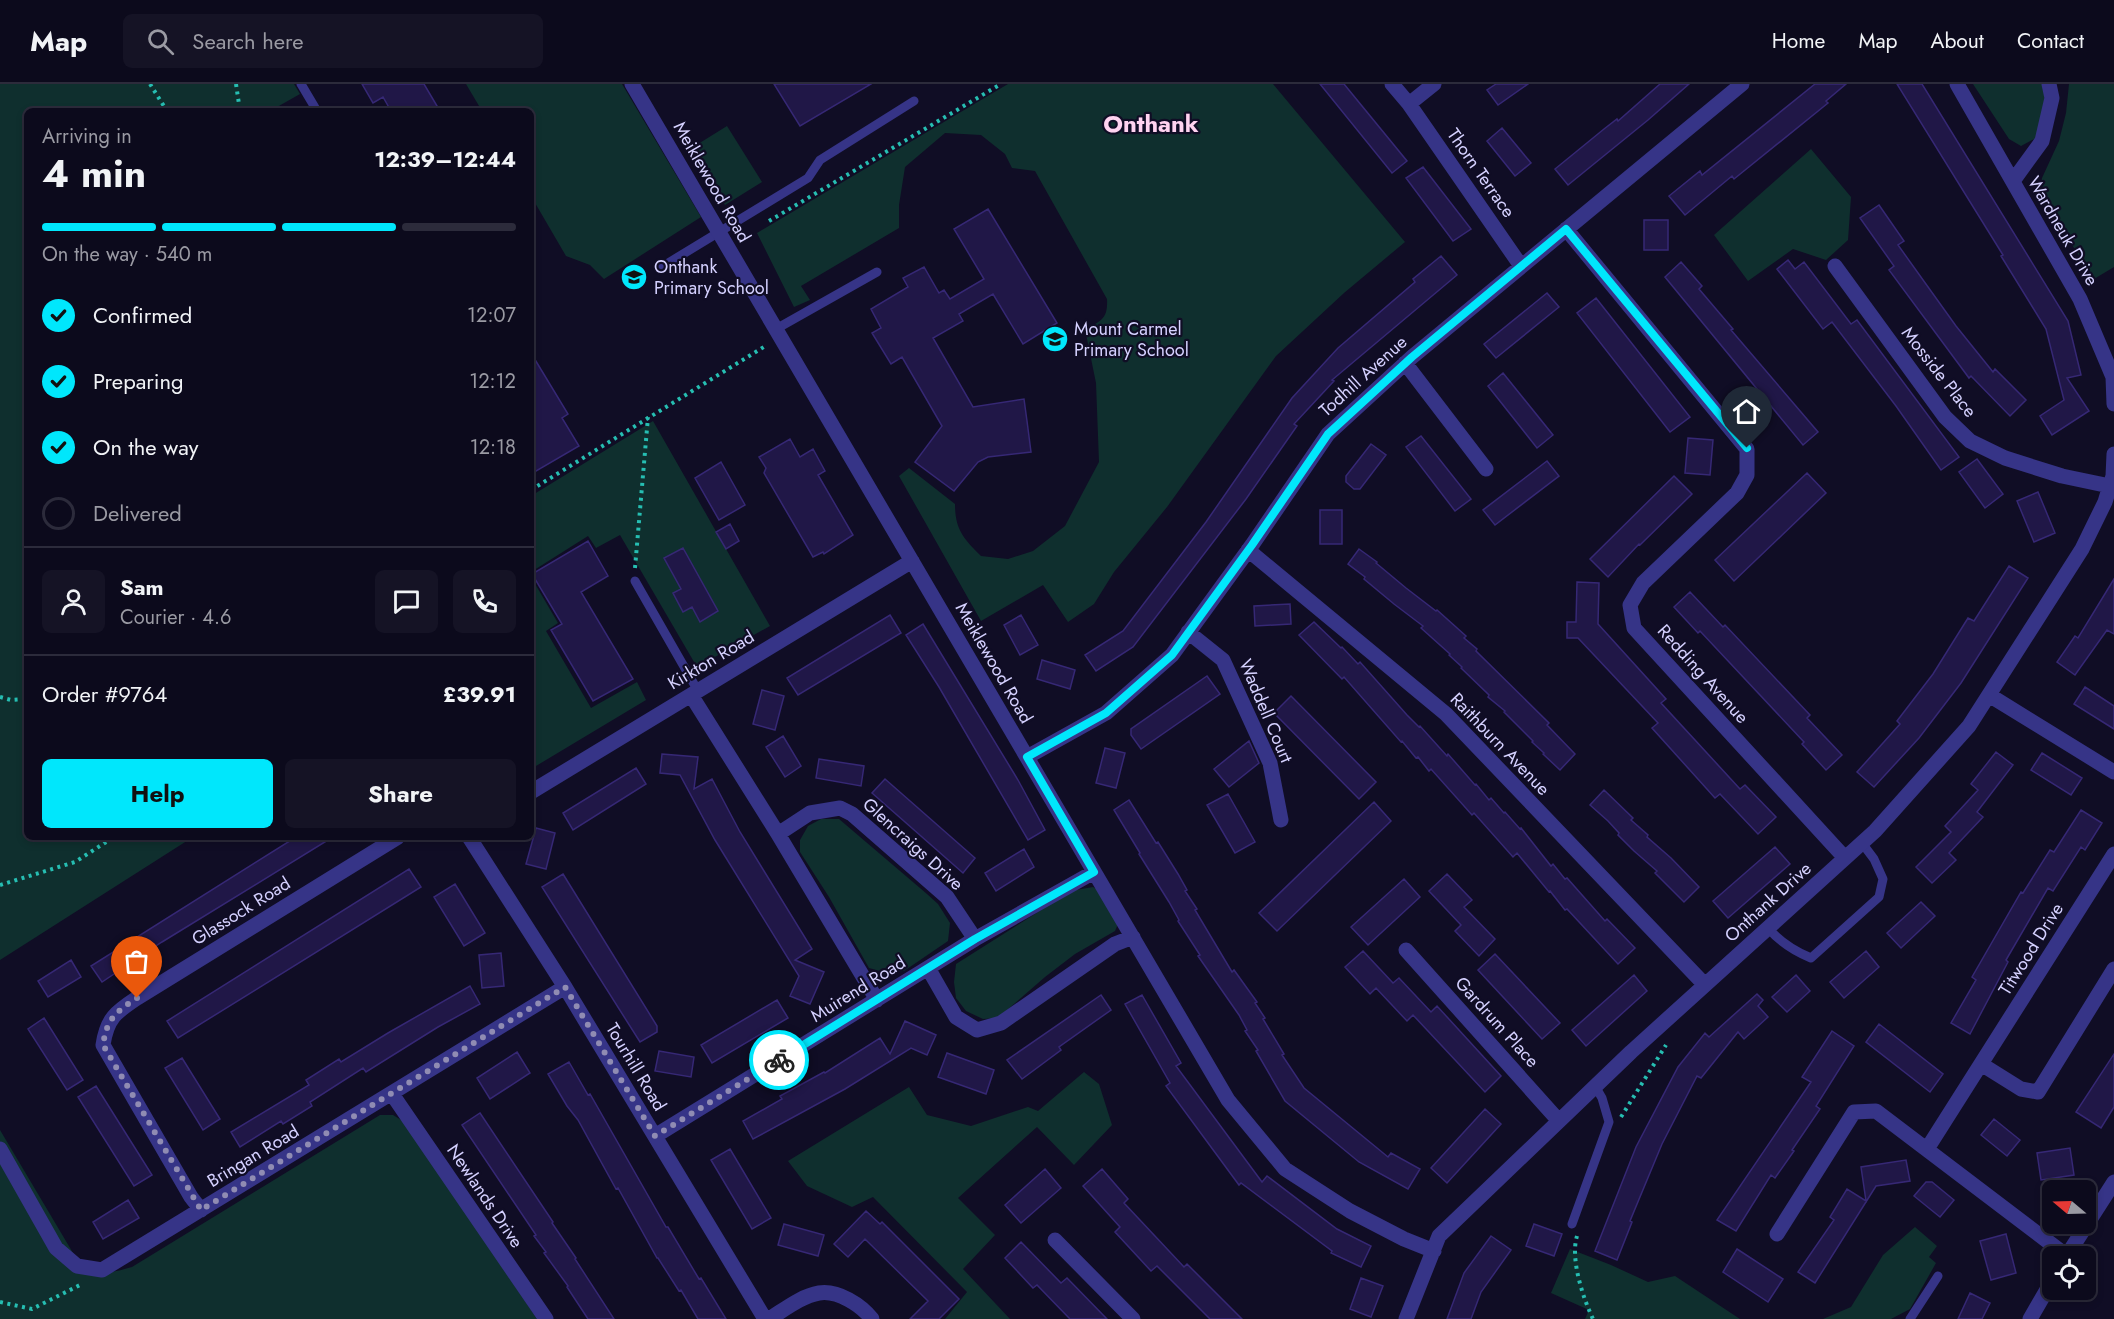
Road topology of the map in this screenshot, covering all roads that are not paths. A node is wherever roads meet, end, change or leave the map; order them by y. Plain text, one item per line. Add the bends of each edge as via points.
1 (301, 84) edge
2 (632, 84) edge
3 (1392, 84) edge
4 (1434, 84) edge
5 (1742, 84) edge
6 (1957, 84) edge
7 (2049, 84) edge
8 (914, 101) dead end
9 (1408, 104) junction
10 (315, 108) edge
11 (2013, 181) junction
12 (1566, 229) junction
13 (719, 232) junction
14 (1521, 266) junction
15 (1835, 266) dead end
16 (660, 267) dead end
17 (877, 272) dead end
18 (778, 332) junction
19 (1405, 363) junction
20 (2114, 404) edge
21 (2114, 454) edge
22 (1486, 469) dead end
23 (2112, 483) edge
24 (1248, 550) junction
25 (912, 561) junction
26 (635, 581) road end
27 (1188, 633) junction
28 (694, 693) junction
29 (1989, 695) junction
30 (1027, 757) junction
31 (2114, 772) edge
32 (534, 790) edge
33 (1281, 820) dead end
34 (778, 834) junction
35 (393, 840) edge
36 (471, 840) edge
37 (1862, 843) junction
38 (2114, 854) edge
39 (1845, 858) junction
40 (1094, 872) junction
41 (1768, 928) junction
42 (1133, 937) junction
43 (975, 939) junction
44 (1406, 950) dead end
45 (928, 968) junction
46 (2114, 969) edge
47 (1705, 985) junction
48 (565, 987) junction
49 (877, 1000) junction
50 (1981, 1064) junction
51 (1595, 1086) junction
52 (392, 1094) junction
53 (1558, 1121) junction
54 (655, 1136) junction
55 (0, 1149) edge
56 (1927, 1149) junction
57 (2114, 1182) edge
58 (201, 1210) junction
59 (1576, 1226) road end
60 (1777, 1234) dead end
61 (1055, 1240) dead end
62 (2054, 1246) edge
63 (2073, 1246) edge
64 (1434, 1251) junction
65 (1938, 1276) dead end
66 (2042, 1298) edge
67 (546, 1319) edge
68 (767, 1319) edge
69 (872, 1319) edge
70 (1133, 1319) edge
71 (1406, 1319) edge
72 (1910, 1319) edge
73 (2030, 1319) edge

1 - 10 lane
2 - 13 street, Meiklewood Road
3 - 9 street, Thorn Terrace
4 - 9 street
5 - 12 street, Todhill Avenue
6 - 11 street, Wardneuk Drive
7 - 11 street via 2052,98 2042,141
8 - 13 lane via 820,160 808,178
9 - 14 street, Thorn Terrace
11 - 20 street, Wardneuk Drive via 2080,299 2114,377
12 - 14 street, Todhill Avenue
12 - 39 street, Redding Avenue via 1747,448 1747,475 1737,493 1643,583 1630,605 1634,628
13 - 16 lane
13 - 18 street, Meiklewood Road
14 - 19 street, Todhill Avenue
15 - 23 street, Mosside Place via 1945,417 1971,441 2005,458 2062,476
17 - 18 lane
18 - 25 street, Meiklewood Road
19 - 22 street
19 - 24 street, Todhill Avenue via 1328,434
21 - 23 street
23 - 29 street, Onthank Drive via 2082,549
24 - 27 street, Todhill Avenue
24 - 47 street, Raithburn Avenue via 1446,714
25 - 28 street, Kirkton Road
25 - 30 street, Meiklewood Road
26 - 28 lane
27 - 30 street, Todhill Avenue via 1172,655 1106,713
27 - 33 street, Waddell Court via 1223,660 1270,763
28 - 32 street, Kirkton Road
28 - 34 street
29 - 31 street
29 - 37 street, Onthank Drive via 1969,726
30 - 40 street, Meiklewood Road
34 - 43 street, Glencraigs Drive via 810,813 840,808 852,814 947,897
34 - 49 street
35 - 58 street, Glassock Road via 137,998 118,1011 105,1027 103,1045
36 - 48 street, Tourhill Road
37 - 39 street, Onthank Drive
37 - 41 lane via 1883,879 1879,897 1811,958 1795,952
38 - 50 street, Titwood Drive
39 - 41 street, Onthank Drive
40 - 42 street, Meiklewood Road
40 - 43 street, Muirend Road
41 - 47 street, Onthank Drive
42 - 45 street, Muirend Road via 1115,944 1001,1023 977,1030 956,1017
42 - 64 street, Meiklewood Road via 1228,1100 1286,1169 1350,1211
43 - 45 street, Muirend Road
44 - 53 street, Gardrum Place
45 - 49 street, Muirend Road
46 - 50 street via 2038,1092 2021,1089
47 - 51 street, Onthank Drive
48 - 52 street, Bringan Road
48 - 54 street, Tourhill Road
49 - 54 street, Muirend Road
50 - 56 street, Titwood Drive
51 - 53 street, Onthank Drive
51 - 59 lane via 1609,1122
52 - 58 street, Bringan Road
52 - 67 street, Newlands Drive
53 - 64 street, Onthank Drive via 1439,1236
54 - 68 street, Tourhill Road
55 - 58 street, Bringan Road via 56,1248 76,1266 102,1270
56 - 60 street via 1876,1111 1854,1112
56 - 62 street
57 - 63 street
61 - 70 street
64 - 71 street, Onthank Drive
65 - 72 lane
66 - 73 street
68 - 69 street, Tourhill Road via 820,1293 841,1296

